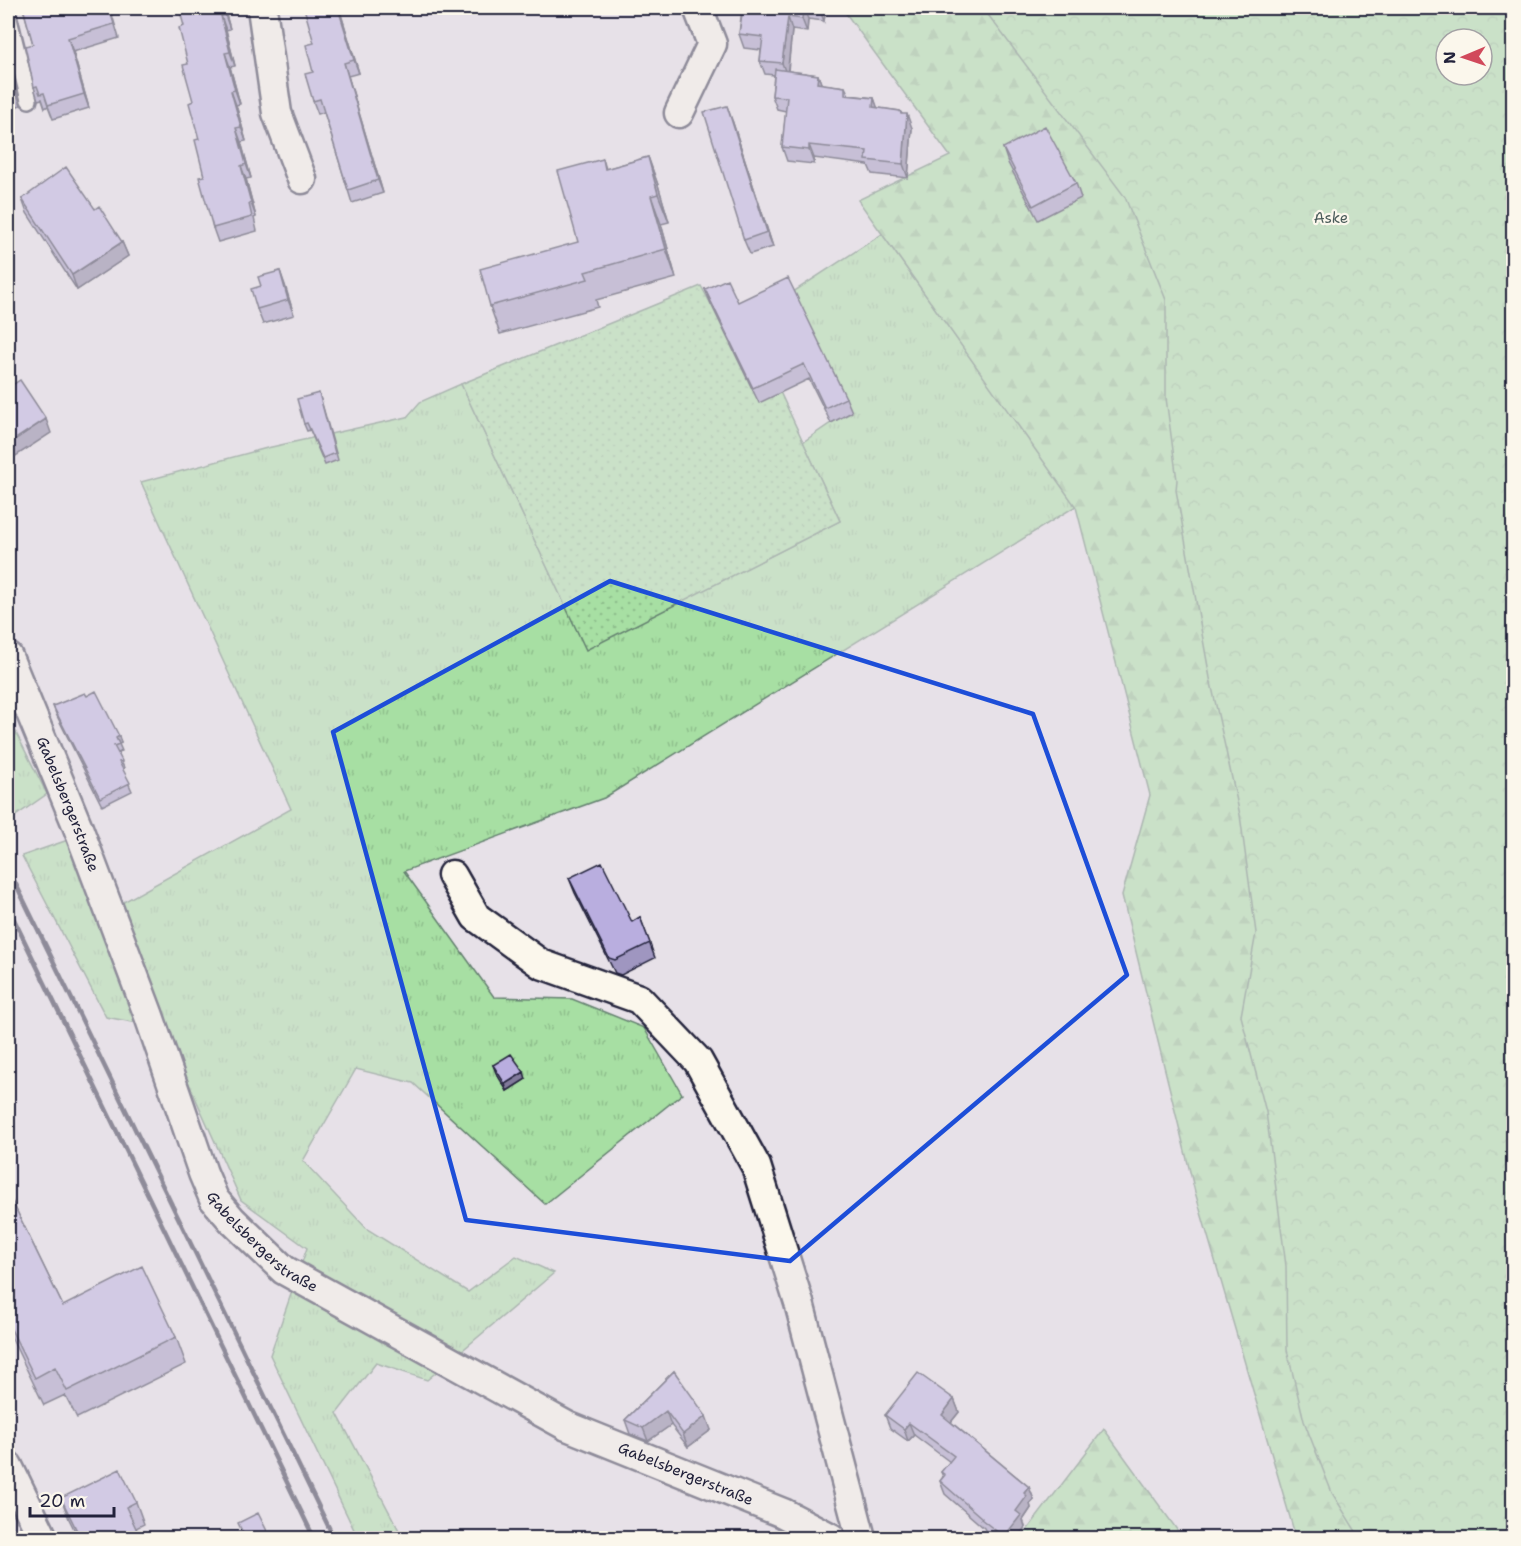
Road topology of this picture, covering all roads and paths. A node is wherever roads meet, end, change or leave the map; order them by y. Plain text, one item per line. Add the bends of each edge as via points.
1 (262, 8) edge
2 (698, 8) edge
3 (8, 15) edge
4 (30, 100) dead end
5 (679, 113) dead end
6 (302, 179) dead end
7 (8, 657) edge
8 (452, 876) dead end
9 (8, 1466) edge
10 (43, 1539) edge
11 (831, 1539) edge
12 (861, 1539) edge

1 - 6 street via 276,113
2 - 5 street via 712,44
3 - 4 lane
7 - 11 street, Gabelsbergerstraße via 89,857 203,1173 214,1199 232,1220 284,1270 567,1426 783,1513
8 - 12 street via 476,917 541,964 639,999 698,1062 756,1166 799,1303
9 - 10 street

